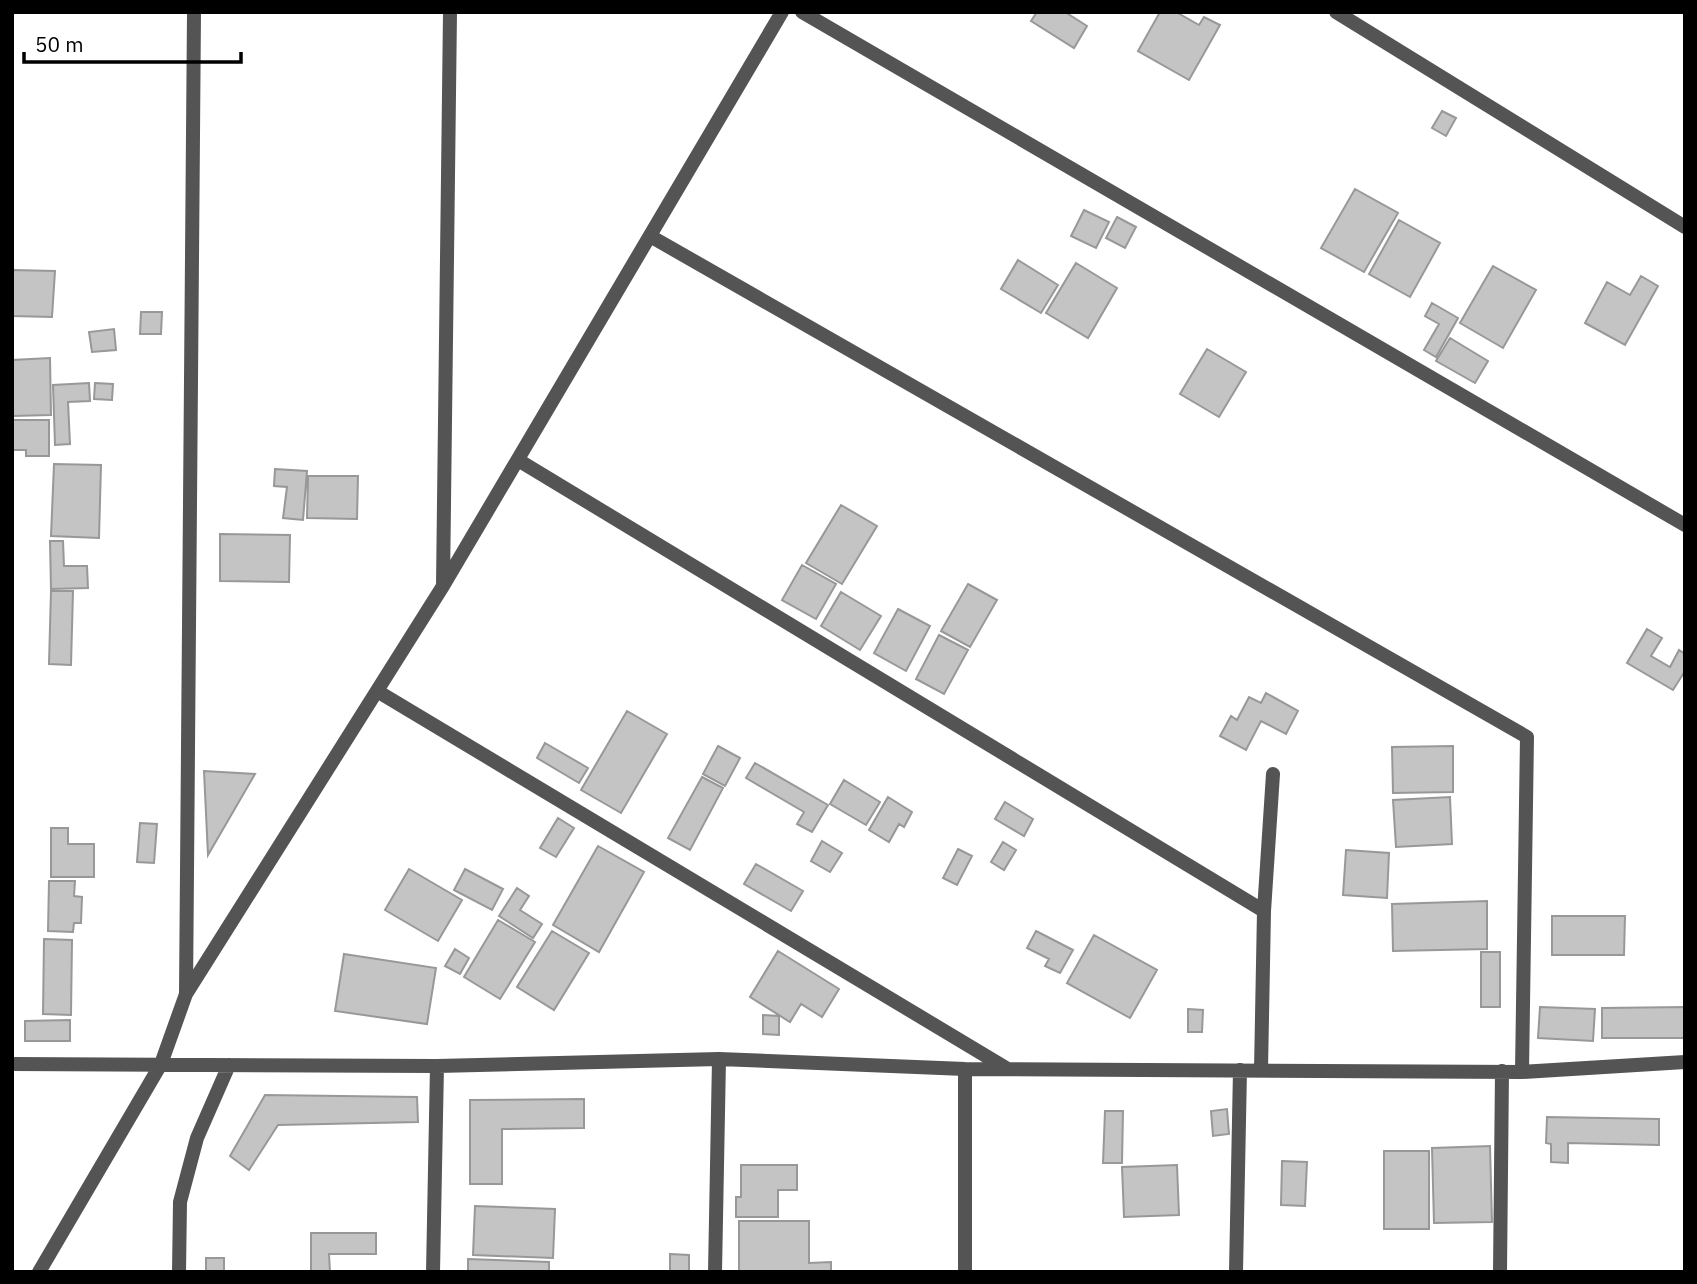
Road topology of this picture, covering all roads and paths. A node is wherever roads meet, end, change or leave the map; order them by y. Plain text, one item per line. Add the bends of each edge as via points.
1 (194, 12) edge
2 (450, 12) edge
3 (782, 12) edge
4 (802, 12) edge
5 (1336, 12) edge
6 (1685, 227) edge
7 (650, 236) junction
8 (518, 460) junction
9 (1685, 525) edge
10 (443, 586) junction
11 (377, 691) junction
12 (1273, 774) dead end
13 (1264, 911) junction
14 (186, 994) junction
15 (719, 1059) junction
16 (1685, 1062) edge
17 (12, 1064) edge
18 (161, 1065) junction
19 (229, 1065) junction
20 (437, 1066) junction
21 (965, 1069) junction
22 (1009, 1069) junction
23 (1240, 1070) junction
24 (1261, 1070) junction
25 (1502, 1072) junction
26 (1522, 1072) junction
27 (39, 1272) edge
28 (179, 1272) edge
29 (433, 1272) edge
30 (715, 1272) edge
31 (965, 1272) edge
32 (1236, 1272) edge
33 (1500, 1272) edge

1 - 14 street
2 - 10 street
3 - 7 street
4 - 9 street
5 - 6 street
7 - 8 street
7 - 26 street via 1527,737
8 - 10 street
8 - 13 street
10 - 11 street
11 - 14 street
11 - 22 street
12 - 13 street
13 - 24 street
14 - 18 street
15 - 20 street
15 - 21 street
15 - 30 street
16 - 26 street
17 - 18 street
18 - 19 street
18 - 27 street
19 - 20 street
19 - 28 street via 197,1138 180,1202
20 - 29 street
21 - 22 street
21 - 31 street
22 - 23 street
23 - 24 street
23 - 32 street
24 - 25 street
25 - 26 street
25 - 33 street

